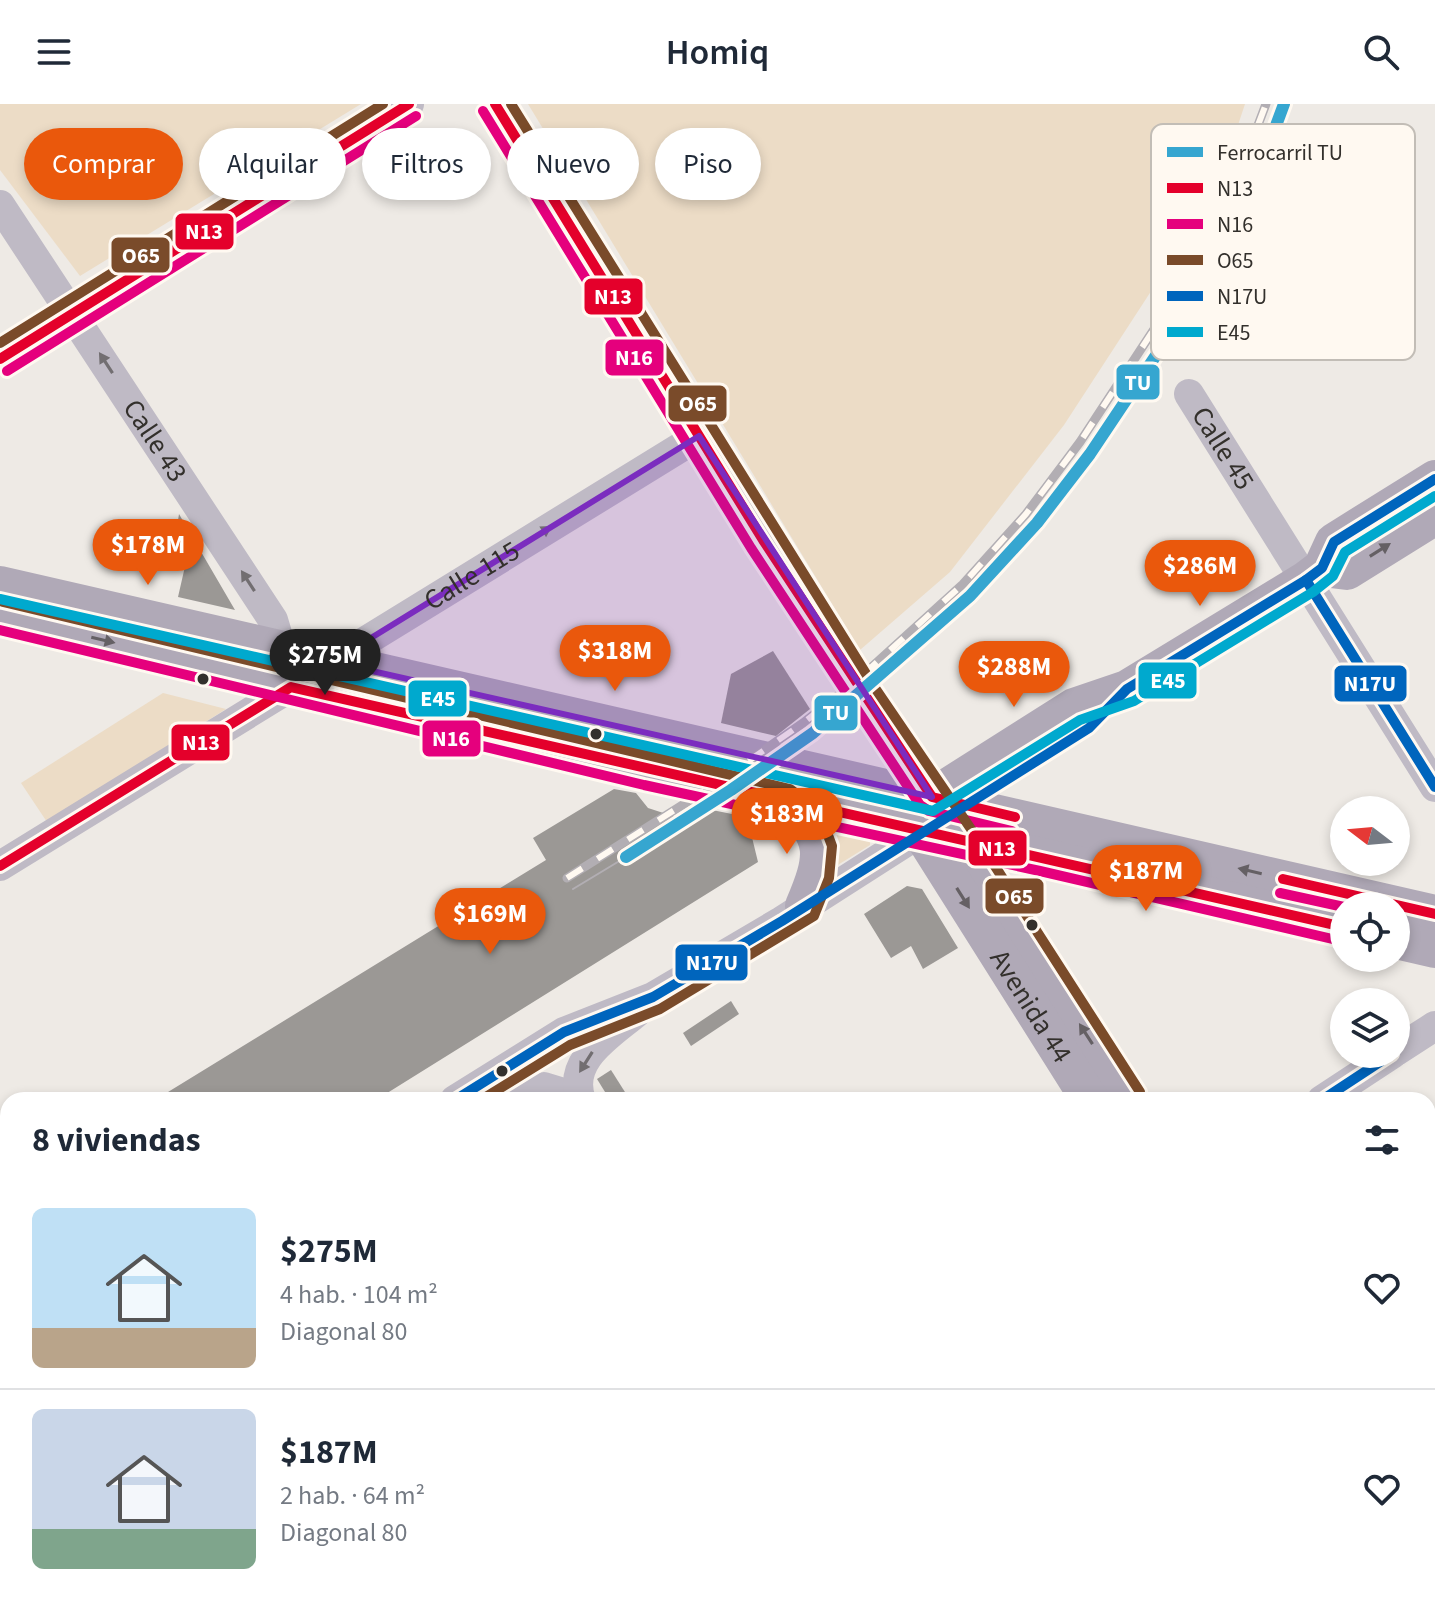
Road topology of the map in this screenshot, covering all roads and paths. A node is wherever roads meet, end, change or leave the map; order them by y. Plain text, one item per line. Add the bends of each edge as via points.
1 (409, 104) edge
2 (495, 104) edge
3 (0, 205) edge
4 (74, 314) junction
5 (0, 359) edge
6 (1189, 394) dead end
7 (699, 436) junction
8 (1435, 479) edge
9 (1435, 516) edge
10 (1314, 574) junction
11 (0, 585) edge
12 (0, 616) edge
13 (283, 650) junction
14 (332, 662) junction
15 (291, 687) junction
16 (1435, 787) edge
17 (787, 803) junction
18 (945, 818) junction
19 (0, 866) edge
20 (804, 906) junction
21 (1435, 914) edge
22 (1330, 923) edge
23 (1410, 943) edge
24 (1435, 949) edge
25 (653, 997) junction
26 (1435, 1026) edge
27 (1410, 1042) edge
28 (1371, 1068) edge
29 (468, 1092) edge
30 (534, 1092) edge
31 (559, 1092) edge
32 (579, 1092) edge
33 (1086, 1092) edge
34 (1123, 1092) edge
35 (1334, 1092) edge

1 - 4 street
2 - 7 street, Avenida 44
3 - 4 street, Calle 43
4 - 5 street
13 -> 4 street, Calle 43 via 273,620
6 - 10 street, Calle 45
14 -> 7 street, Calle 115
7 - 18 street, Avenida 44
8 - 10 main road via 1334,542
10 -> 9 main road via 1347,571
10 - 16 street, Calle 45
10 - 18 main road via 1127,689 1074,707
11 - 13 main road
12 -> 15 main road
13 - 14 main road
13 - 15 street, Calle 43
14 - 15 street, Calle 115
14 - 18 main road
15 - 17 main road
15 - 19 street, Calle 115
17 - 18 main road
17 - 20 main road via 808,822 819,842
18 - 20 street
21 -> 18 main road
18 - 22 main road
18 -> 33 main road, Avenida 44
34 -> 18 main road, Avenida 44
20 - 25 street
23 - 24 main road
25 - 29 street via 564,1032
25 -> 32 street via 584,1060
26 - 27 street
28 - 35 street
30 - 31 street via 544,1087

